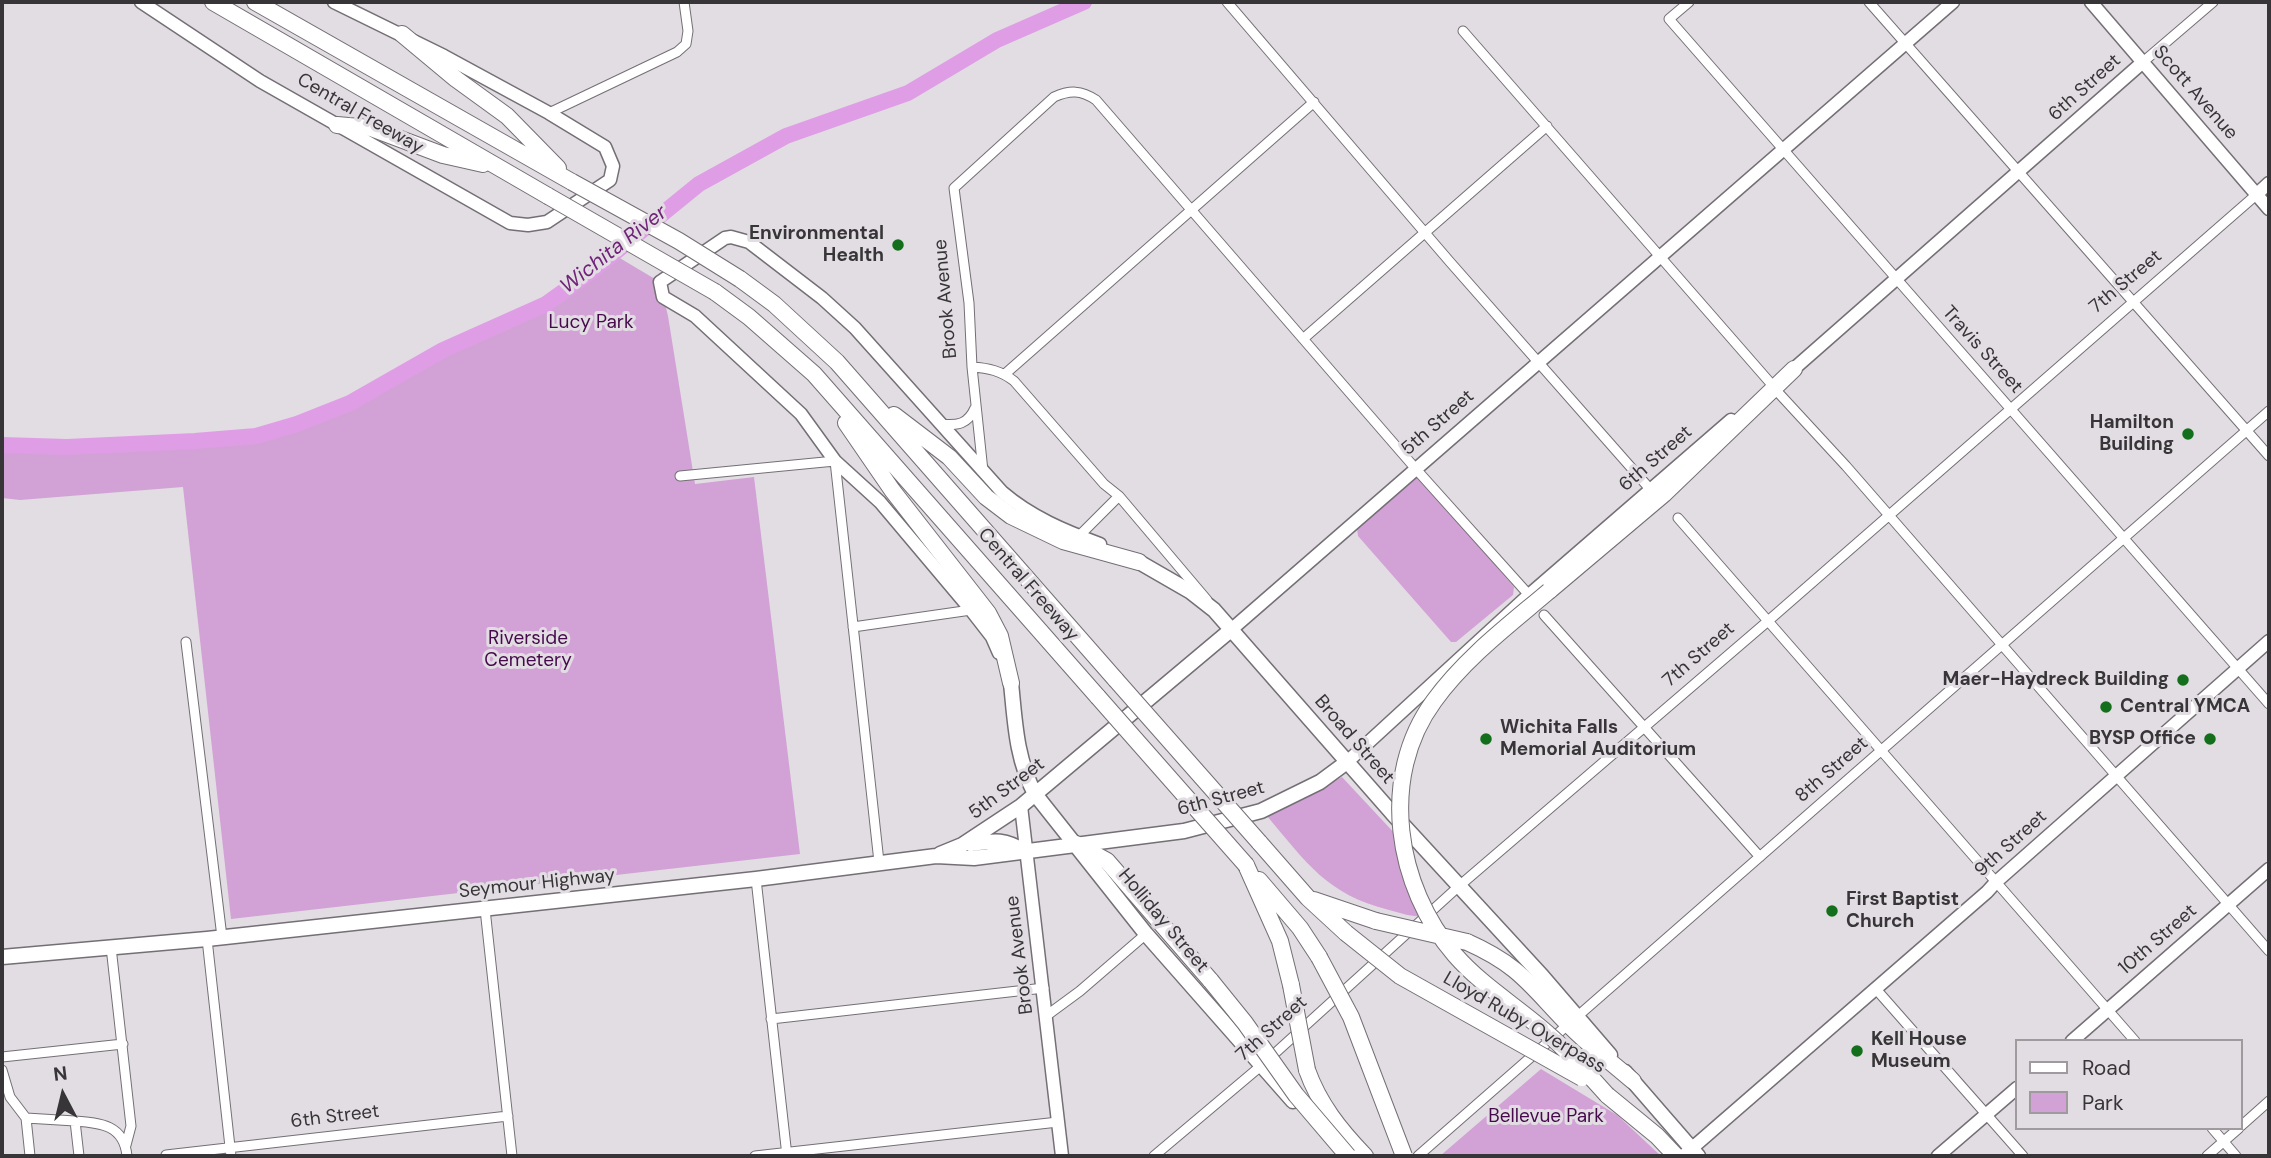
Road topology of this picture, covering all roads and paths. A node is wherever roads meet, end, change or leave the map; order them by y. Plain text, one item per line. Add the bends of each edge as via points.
1 (141, 2) edge
2 (213, 2) edge
3 (255, 2) edge
4 (334, 2) edge
5 (684, 2) edge
6 (1227, 2) edge
7 (1689, 2) edge
8 (1868, 2) edge
9 (1953, 2) edge
10 (2091, 2) edge
11 (2213, 2) edge
12 (1463, 31) dead end
13 (402, 34) junction
14 (1905, 43) junction
15 (2143, 62) junction
16 (1314, 102) junction
17 (549, 113) junction
18 (337, 125) junction
19 (1548, 126) junction
20 (1783, 150) junction
21 (500, 169) junction
22 (2018, 172) junction
23 (572, 182) junction
24 (2269, 183) edge
25 (2256, 195) junction
26 (1191, 208) junction
27 (2269, 209) edge
28 (1425, 232) junction
29 (1661, 255) junction
30 (1895, 279) junction
31 (2133, 301) junction
32 (1303, 339) junction
33 (1538, 362) junction
34 (972, 367) junction
35 (1794, 369) joint
36 (814, 374) junction
37 (1005, 374) junction
38 (1773, 387) junction
39 (864, 392) junction
40 (976, 406) junction
41 (2010, 407) junction
42 (2269, 411) edge
43 (940, 424) junction
44 (2247, 430) junction
45 (2269, 456) edge
46 (835, 461) junction
47 (1415, 468) junction
48 (984, 473) junction
49 (680, 476) dead end
50 (1650, 489) junction
51 (1119, 496) junction
52 (1888, 514) junction
53 (1678, 518) dead end
54 (1079, 536) junction
55 (2124, 538) junction
56 (1139, 562) junction
57 (1529, 595) junction
58 (971, 610) junction
59 (1214, 610) junction
60 (1544, 615) dead end
61 (1768, 621) junction
62 (853, 627) junction
63 (1231, 629) junction
64 (2269, 641) edge
65 (186, 642) dead end
66 (2001, 646) junction
67 (2238, 669) junction
68 (1011, 683) junction
69 (2269, 704) edge
70 (1644, 727) junction
71 (1018, 750) junction
72 (1881, 750) junction
73 (1347, 762) junction
74 (2115, 776) junction
75 (1035, 794) junction
76 (1021, 806) junction
77 (1076, 844) junction
78 (962, 845) junction
79 (1026, 852) junction
80 (936, 856) junction
81 (1760, 857) junction
82 (879, 862) junction
83 (1246, 865) junction
84 (2269, 869) edge
85 (755, 878) junction
86 (1996, 882) junction
87 (1458, 887) junction
88 (1308, 898) junction
89 (2228, 904) junction
90 (485, 909) junction
91 (1346, 933) joint
92 (1146, 934) junction
93 (222, 937) junction
94 (207, 939) junction
95 (111, 947) junction
96 (2269, 951) edge
97 (2, 957) edge
98 (1044, 988) junction
99 (1875, 988) junction
100 (2108, 1009) junction
101 (1046, 1016) junction
102 (771, 1019) junction
103 (1572, 1021) junction
104 (2074, 1039) edge
105 (2133, 1039) edge
106 (123, 1044) junction
107 (2, 1057) edge
108 (1262, 1065) junction
109 (2, 1070) edge
110 (1633, 1080) joint
111 (2016, 1089) edge
112 (1607, 1094) junction
113 (2269, 1101) edge
114 (13, 1102) junction
115 (2, 1104) edge
116 (1986, 1115) junction
117 (508, 1116) junction
118 (26, 1118) junction
119 (75, 1121) junction
120 (1058, 1122) junction
121 (2243, 1124) edge
122 (2214, 1130) edge
123 (2237, 1130) edge
124 (2224, 1142) junction
125 (126, 1145) junction
126 (230, 1152) edge
127 (787, 1154) edge
128 (1687, 1154) edge
129 (166, 1155) edge
130 (30, 1156) edge
131 (79, 1156) edge
132 (127, 1156) edge
133 (512, 1156) edge
134 (755, 1156) edge
135 (1062, 1156) edge
136 (1154, 1156) edge
137 (1340, 1156) edge
138 (1348, 1156) edge
139 (1365, 1156) edge
140 (1404, 1156) edge
141 (1418, 1156) edge
142 (1938, 1156) edge
143 (2023, 1156) edge
144 (2207, 1156) edge
145 (2236, 1156) edge

1 - 18 main road, Central Freeway via 260,82
2 - 21 highway, Central Freeway
3 - 23 highway, Central Freeway
4 - 13 main road, Central Freeway
5 - 17 street via 686,44
6 - 16 street
7 - 20 street, Travis Street via 1669,19
8 - 14 street
9 - 14 main road, 5th Street
10 - 15 main road, Scott Avenue
11 - 15 street, 6th Street
12 - 19 street
13 - 17 main road, Central Freeway
13 - 23 highway via 507,116
14 - 20 main road, 5th Street
14 - 22 street
15 - 22 main road, 6th Street
15 - 25 main road, Scott Avenue
16 - 26 street
16 - 28 street
17 - 18 main road, Central Freeway via 605,147 613,166 610,180 547,222 528,225 510,223
18 - 21 highway via 371,128 443,155
19 - 28 street
19 - 29 street
20 - 29 main road, 5th Street
20 - 30 street, Travis Street
21 - 36 highway, Central Freeway, bridge via 715,292
22 - 30 main road, 6th Street
22 - 31 street
23 - 39 highway, Central Freeway, bridge via 740,279 803,329
24 - 25 main road, 7th Street
25 - 27 main road, Scott Avenue
25 - 31 street, 7th Street
26 - 32 street
26 - 34 street, Brook Avenue via 1096,100 1077,91 1054,97 954,188
26 - 37 street
28 - 32 street
28 - 33 street
29 - 33 main road, 5th Street
29 - 38 street
30 - 35 main road, 6th Street
30 - 41 street, Travis Street
31 - 41 street, 7th Street
31 - 44 street
32 - 47 street
33 - 47 main road, 5th Street
33 - 50 street
34 - 37 street
34 - 40 street, Brook Avenue
35 - 38 highway
36 - 68 highway via 892,490 988,613 1000,636
36 - 83 highway, Central Freeway, bridge
37 - 51 street, Broad Street
38 - 50 main road, 6th Street
38 - 52 street
38 - 112 highway, bridge via 1664,494 1453,677 1417,730 1407,761 1401,838 1412,882 1432,923 1475,976 1549,1034
39 - 56 highway via 949,457 1011,516 1063,541
39 - 88 highway, Central Freeway, bridge
40 - 43 street via 971,418 960,425
40 - 48 street, Brook Avenue
41 - 52 street, 7th Street
41 - 55 street, Travis Street
42 - 44 street, 8th Street
43 - 46 main road via 855,328 749,242 724,238 660,282 663,297 695,316 801,414
43 - 48 main road
44 - 45 street
44 - 55 street, 8th Street
46 - 49 street
46 - 58 main road via 880,502
46 - 62 street
47 - 57 street
47 - 63 main road, 5th Street
48 - 54 main road via 1018,506
50 - 57 main road, 6th Street
51 - 54 street
51 - 59 street, Broad Street
52 - 61 street, 7th Street
52 - 66 street
53 - 61 street
54 - 56 main road
55 - 66 street, 8th Street
55 - 67 street, Travis Street
56 - 59 main road
57 - 73 main road, 6th Street
58 - 62 street
58 - 68 main road via 992,637
59 - 63 main road, Broad Street
60 - 70 street
61 - 70 street, 7th Street
61 - 72 street
62 - 82 street
63 - 73 main road, Broad Street
63 - 75 main road, 5th Street
64 - 67 main road, 9th Street
65 - 93 street
66 - 72 street, 8th Street
66 - 74 street
67 - 69 street, Travis Street
67 - 74 main road, 9th Street
68 - 71 main road, Holliday Street
70 - 81 street
70 - 87 street, 7th Street
71 - 75 main road, Holliday Street
71 - 76 main road, Brook Avenue
72 - 81 street, 8th Street
72 - 86 street
73 - 77 main road, 6th Street via 1293,796 1240,817 1184,831
73 - 87 main road, Broad Street
74 - 86 main road, 9th Street
74 - 89 street
75 - 76 main road, 5th Street
75 - 77 main road, Holliday Street
76 - 78 main road, 5th Street
76 - 79 main road, Brook Avenue
77 - 79 main road, Seymour Highway
77 - 92 main road, Holliday Street
77 - 138 highway, bridge via 1107,861 1211,981
78 - 79 main road via 992,840 1009,842
78 - 80 main road, 5th Street
79 - 80 main road, Seymour Highway via 974,859
79 - 98 main road, Brook Avenue
80 - 82 main road, Seymour Highway
81 - 103 street, 8th Street
82 - 85 main road, Seymour Highway
83 - 139 highway, bridge via 1280,941 1307,1070 1328,1112
83 - 140 highway, Central Freeway, bridge via 1319,957 1351,1017
84 - 89 main road, 10th Street
85 - 90 main road, Seymour Highway
85 - 102 street
86 - 99 main road, 9th Street
86 - 100 street
87 - 103 main road, Broad Street via 1542,976
87 - 108 street, 7th Street
88 - 91 highway, Central Freeway
88 - 103 highway, bridge via 1495,955
89 - 96 street
89 - 100 main road, 10th Street
90 - 93 main road, Seymour Highway
90 - 117 street
91 - 112 highway, Lloyd Ruby Overpass, bridge via 1400,976
92 - 101 street
92 - 108 main road, Holliday Street
93 - 94 main road, Seymour Highway
94 - 95 main road, Seymour Highway
94 - 126 street
95 - 97 main road, Seymour Highway
95 - 106 street
98 - 101 main road, Brook Avenue
98 - 102 street
99 - 116 street
99 - 128 main road, 9th Street
100 - 104 main road, 10th Street
100 - 105 street
101 - 120 main road, Brook Avenue
102 - 127 street
103 - 110 highway
103 - 141 street, 8th Street
106 - 107 street
106 - 125 street via 131,1126
108 - 136 street, 7th Street
108 - 137 main road, Holliday Street
109 - 114 street
110 - 128 main road
111 - 116 main road
112 - 128 highway, Lloyd Ruby Overpass via 1657,1136
113 - 121 street
114 - 115 street
114 - 118 street
116 - 142 main road
116 - 143 street
117 - 126 street, 6th Street
117 - 133 street
118 - 119 street
118 - 130 street
119 - 125 street via 118,1131
119 - 131 street
120 - 127 street
120 - 135 main road, Brook Avenue
122 - 124 street
123 - 124 street
124 - 144 street
124 - 145 street
125 - 132 street
126 - 129 street, 6th Street
127 - 134 street

